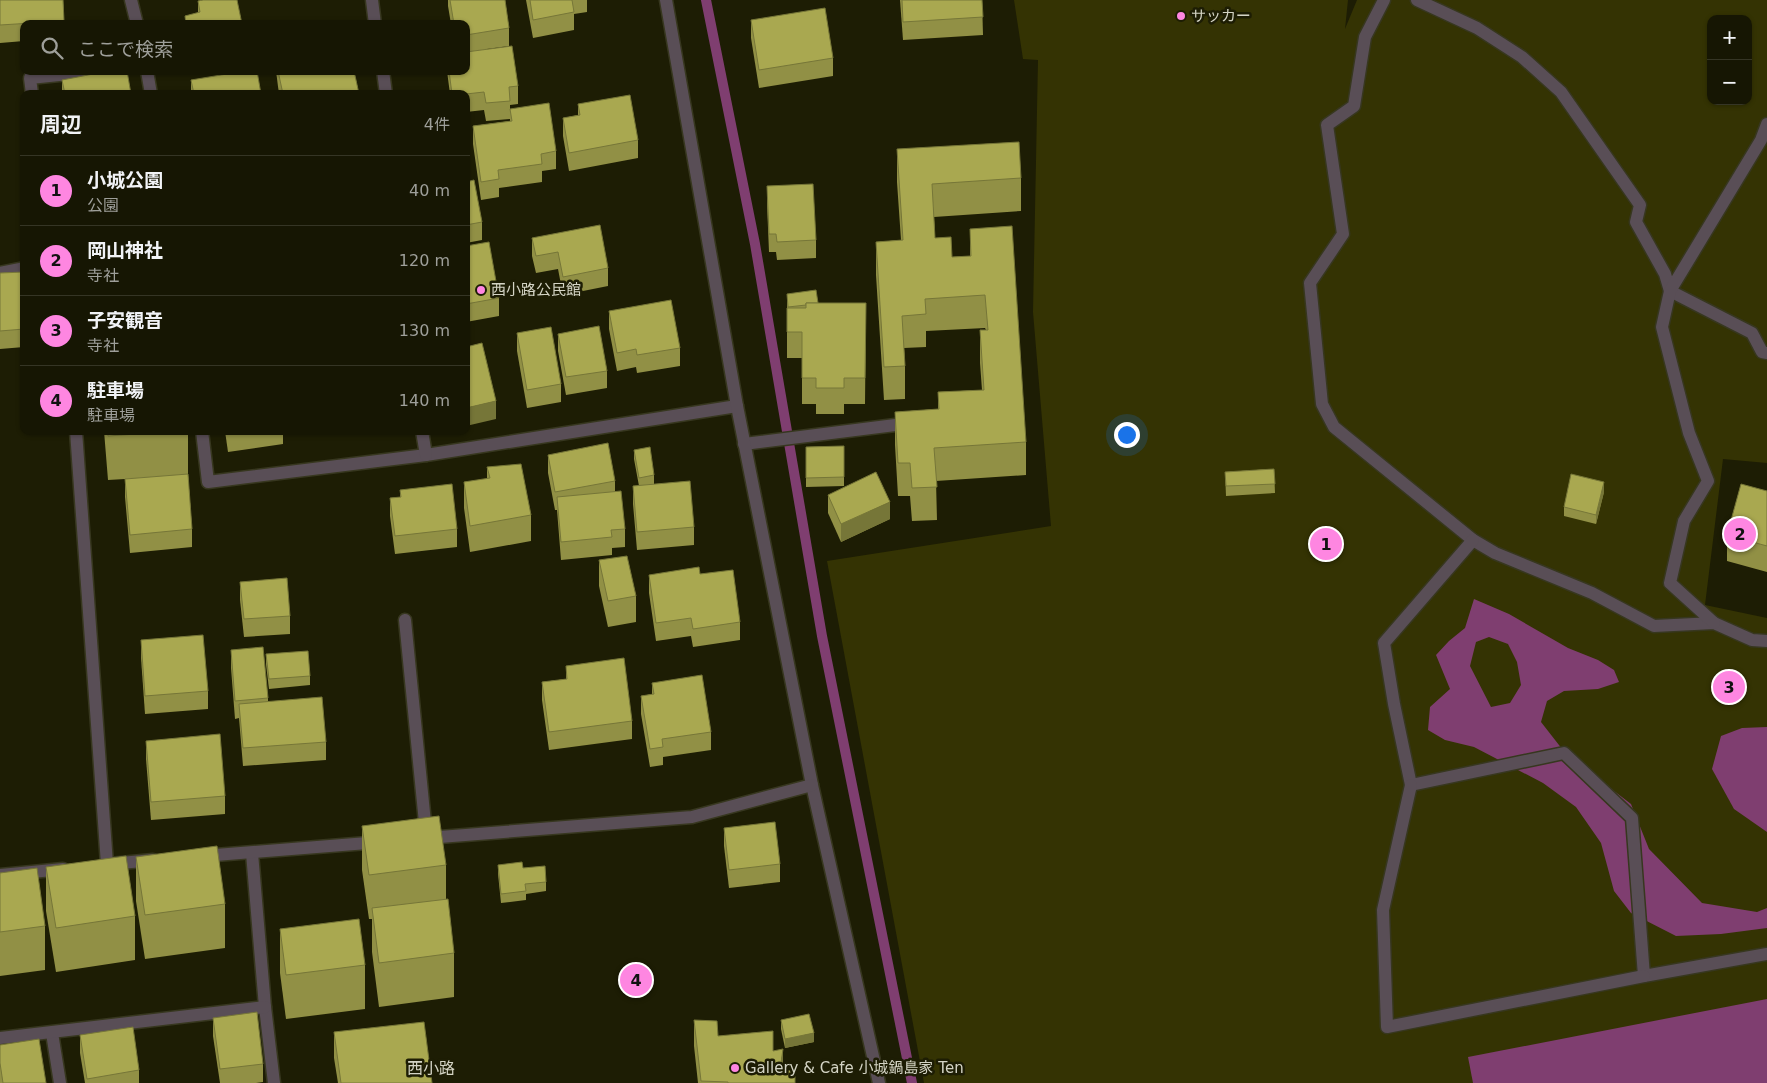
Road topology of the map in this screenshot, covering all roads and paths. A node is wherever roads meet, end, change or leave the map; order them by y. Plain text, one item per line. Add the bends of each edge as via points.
1 (131, 0) edge
2 (372, 0) edge
3 (666, 0) edge
4 (1384, 0) edge
5 (1417, 0) edge
6 (136, 20) edge
7 (374, 20) edge
8 (59, 75) edge
9 (148, 75) edge
10 (383, 75) edge
11 (32, 90) edge
12 (150, 90) edge
13 (385, 90) edge
14 (1767, 124) edge
15 (20, 269) edge
16 (0, 273) edge
17 (1670, 290) junction
18 (1767, 353) edge
19 (737, 406) junction
20 (921, 421) edge
21 (76, 435) edge
22 (202, 435) edge
23 (423, 435) edge
24 (744, 444) junction
25 (426, 454) junction
26 (1473, 540) junction
27 (405, 620) dead end
28 (1714, 622) junction
29 (1767, 641) edge
30 (812, 785) junction
31 (1412, 785) junction
32 (388, 842) edge
33 (252, 853) junction
34 (194, 857) edge
35 (165, 860) edge
36 (78, 867) edge
37 (0, 875) edge
38 (1767, 954) edge
39 (1644, 976) junction
40 (265, 1007) junction
41 (52, 1033) junction
42 (0, 1038) edge
43 (60, 1083) edge
44 (274, 1083) edge
45 (879, 1083) edge

1 - 6 street
2 - 7 street
3 - 19 street
4 - 26 street via 1365,36 1354,106 1327,125 1343,234 1310,283 1322,404 1334,427
5 - 17 street via 1478,28 1522,57 1561,92 1640,205 1636,222 1665,274
8 - 11 street via 30,78
9 - 12 street
10 - 13 street
14 - 17 street via 1761,140
15 - 16 street
17 - 18 street via 1752,333 1762,352
17 - 28 street via 1662,327 1689,433 1708,481 1684,521 1670,583
19 - 24 street
19 - 25 street
20 - 24 street
21 - 35 street via 102,864
22 - 25 street via 208,482
23 - 25 street
24 - 30 street
26 - 28 street via 1592,593 1654,626
26 - 31 street via 1384,643
27 - 30 street via 422,839 692,817
28 - 29 street via 1752,640
30 - 45 street
31 - 39 street via 1564,753 1632,818
31 - 39 street via 1383,910 1387,1027
32 - 33 street
33 - 34 street
33 - 40 street
36 - 37 street
38 - 39 street
40 - 41 street
40 - 44 street
41 - 42 street
41 - 43 street

